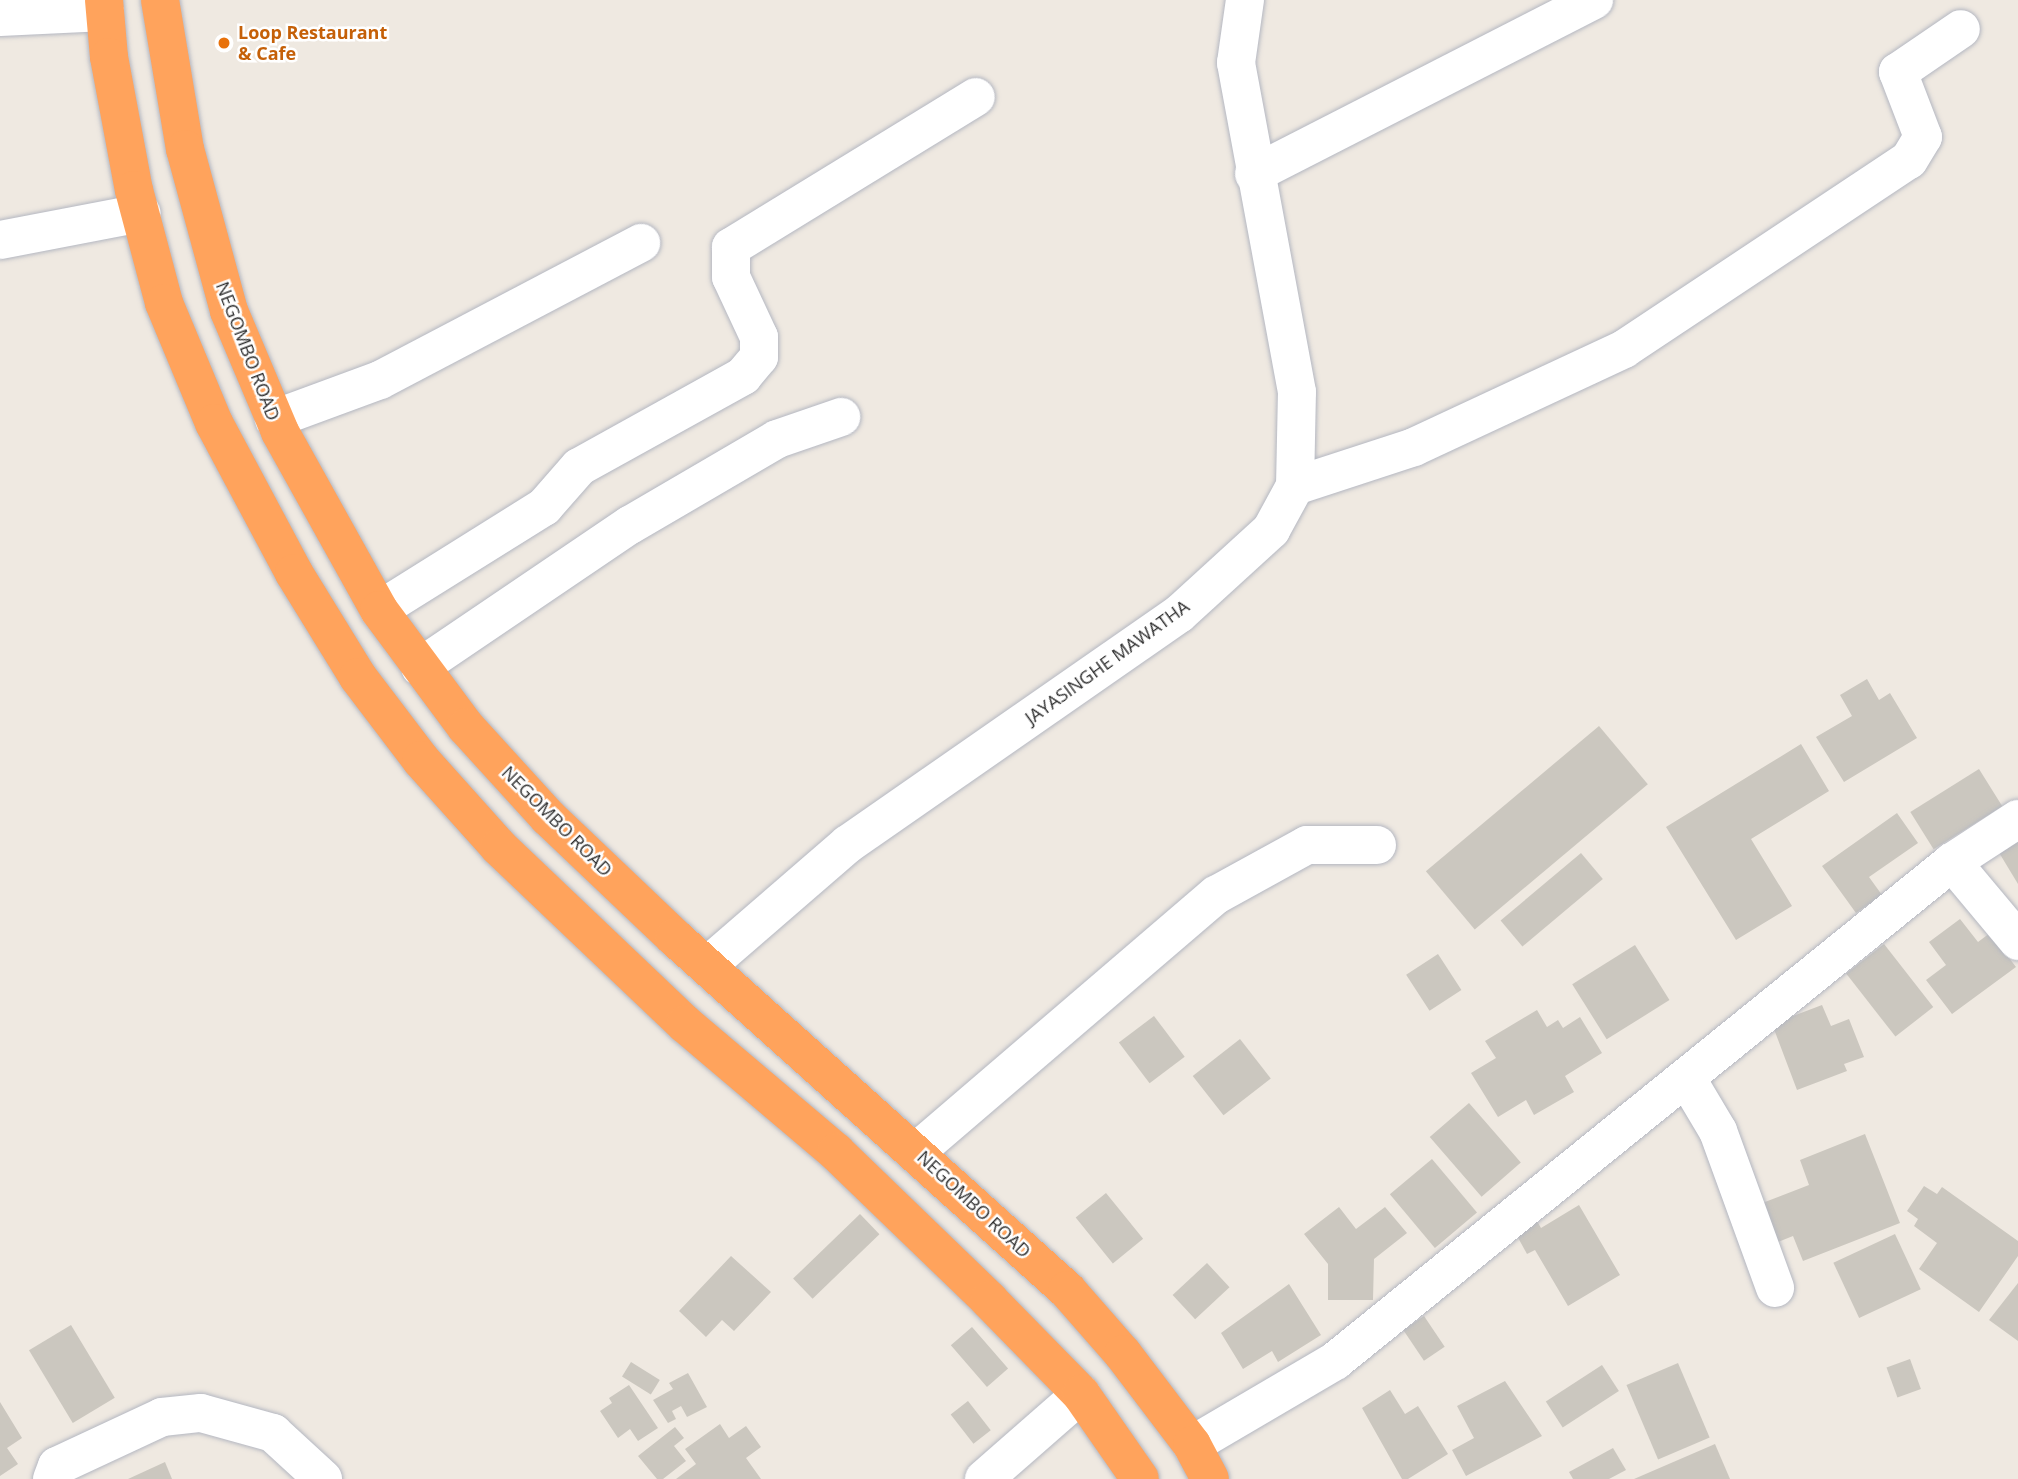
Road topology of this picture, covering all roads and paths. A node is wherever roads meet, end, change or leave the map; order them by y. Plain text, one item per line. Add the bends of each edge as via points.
1 (159, 0) edge
2 (1245, 0) edge
3 (1594, 0) edge
4 (104, 6) edge
5 (0, 17) edge
6 (1961, 29) dead end
7 (976, 97) dead end
8 (1254, 174) junction
9 (141, 213) junction
10 (0, 240) edge
11 (641, 243) dead end
12 (841, 417) dead end
13 (274, 419) junction
14 (1295, 486) junction
15 (379, 610) junction
16 (420, 667) junction
17 (2018, 820) edge
18 (1377, 845) dead end
19 (1952, 862) junction
20 (2018, 941) edge
21 (707, 966) junction
22 (1687, 1079) junction
23 (917, 1152) junction
24 (1775, 1288) dead end
25 (1081, 1394) junction
26 (1192, 1445) junction
27 (52, 1479) edge
28 (323, 1479) edge
29 (984, 1479) edge
30 (1140, 1479) edge
31 (1210, 1479) edge

1 - 13 highway, NEGOMBO ROAD via 203,222 229,311
2 - 8 street, JAYASINGHE MAWATHA via 1236,63
3 - 8 street
4 - 5 street
4 - 9 highway via 109,57
6 - 14 street via 1898,72 1923,137 1909,160 1624,349 1414,447
7 - 15 street via 731,247 731,277 760,337 759,357 743,376 579,467 544,507
8 - 14 street, JAYASINGHE MAWATHA via 1297,392
9 - 10 street
9 - 25 highway via 164,303 214,423 294,573 358,677 421,760 499,847 607,952 836,1152
11 - 13 street via 380,380
12 - 16 street via 776,439 630,525
13 - 15 highway, NEGOMBO ROAD
14 - 21 street, JAYASINGHE MAWATHA via 1271,530 1178,614 848,844
15 - 16 highway, NEGOMBO ROAD
16 - 21 highway, NEGOMBO ROAD via 466,727 548,817
17 - 19 street
18 - 23 street via 1307,845 1216,895
19 - 20 street
19 - 22 street
21 - 23 highway, NEGOMBO ROAD
22 - 24 street via 1718,1131
22 - 26 street via 1335,1361
23 - 26 highway, NEGOMBO ROAD via 1067,1290
25 - 29 street
25 - 30 highway
26 - 31 highway, NEGOMBO ROAD
27 - 28 street via 57,1466 162,1417 201,1413 273,1433

